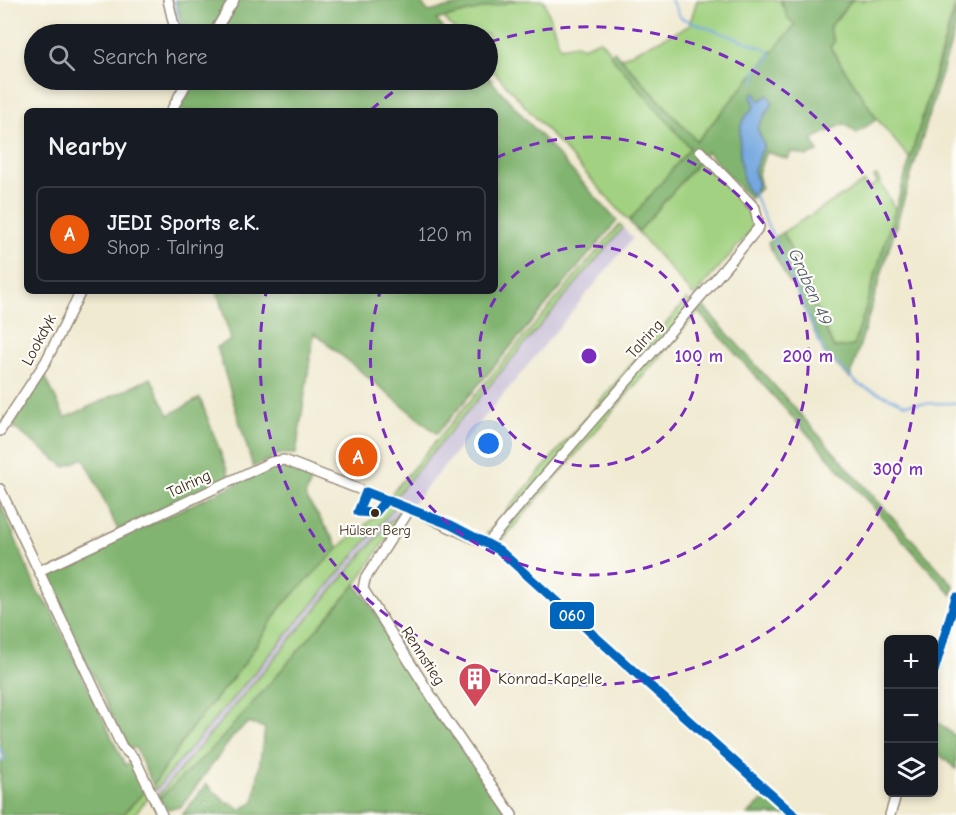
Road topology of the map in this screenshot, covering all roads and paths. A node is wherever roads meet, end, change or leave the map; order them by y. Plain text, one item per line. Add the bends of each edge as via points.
1 (168, 0) edge
2 (234, 0) edge
3 (174, 24) edge
4 (219, 24) edge
5 (183, 90) edge
6 (173, 108) edge
7 (700, 151) dead end
8 (80, 294) edge
9 (0, 431) edge
10 (0, 489) edge
11 (410, 509) junction
12 (488, 543) junction
13 (39, 571) junction
14 (956, 597) edge
15 (938, 655) edge
16 (895, 797) edge
17 (162, 815) edge
18 (512, 815) edge
19 (794, 815) edge
20 (890, 815) edge

1 - 3 street
2 - 4 street
5 - 6 street
7 - 12 street, Talring via 755,208 759,227
8 - 9 street, Lookdyk via 46,361
10 - 13 street
11 - 12 street, Talring
11 - 13 street, Talring via 278,459
11 - 18 street, Rennstieg via 365,579 363,589
12 - 19 street, Talring
13 - 17 street via 122,747 135,759
14 - 15 street
16 - 20 street

